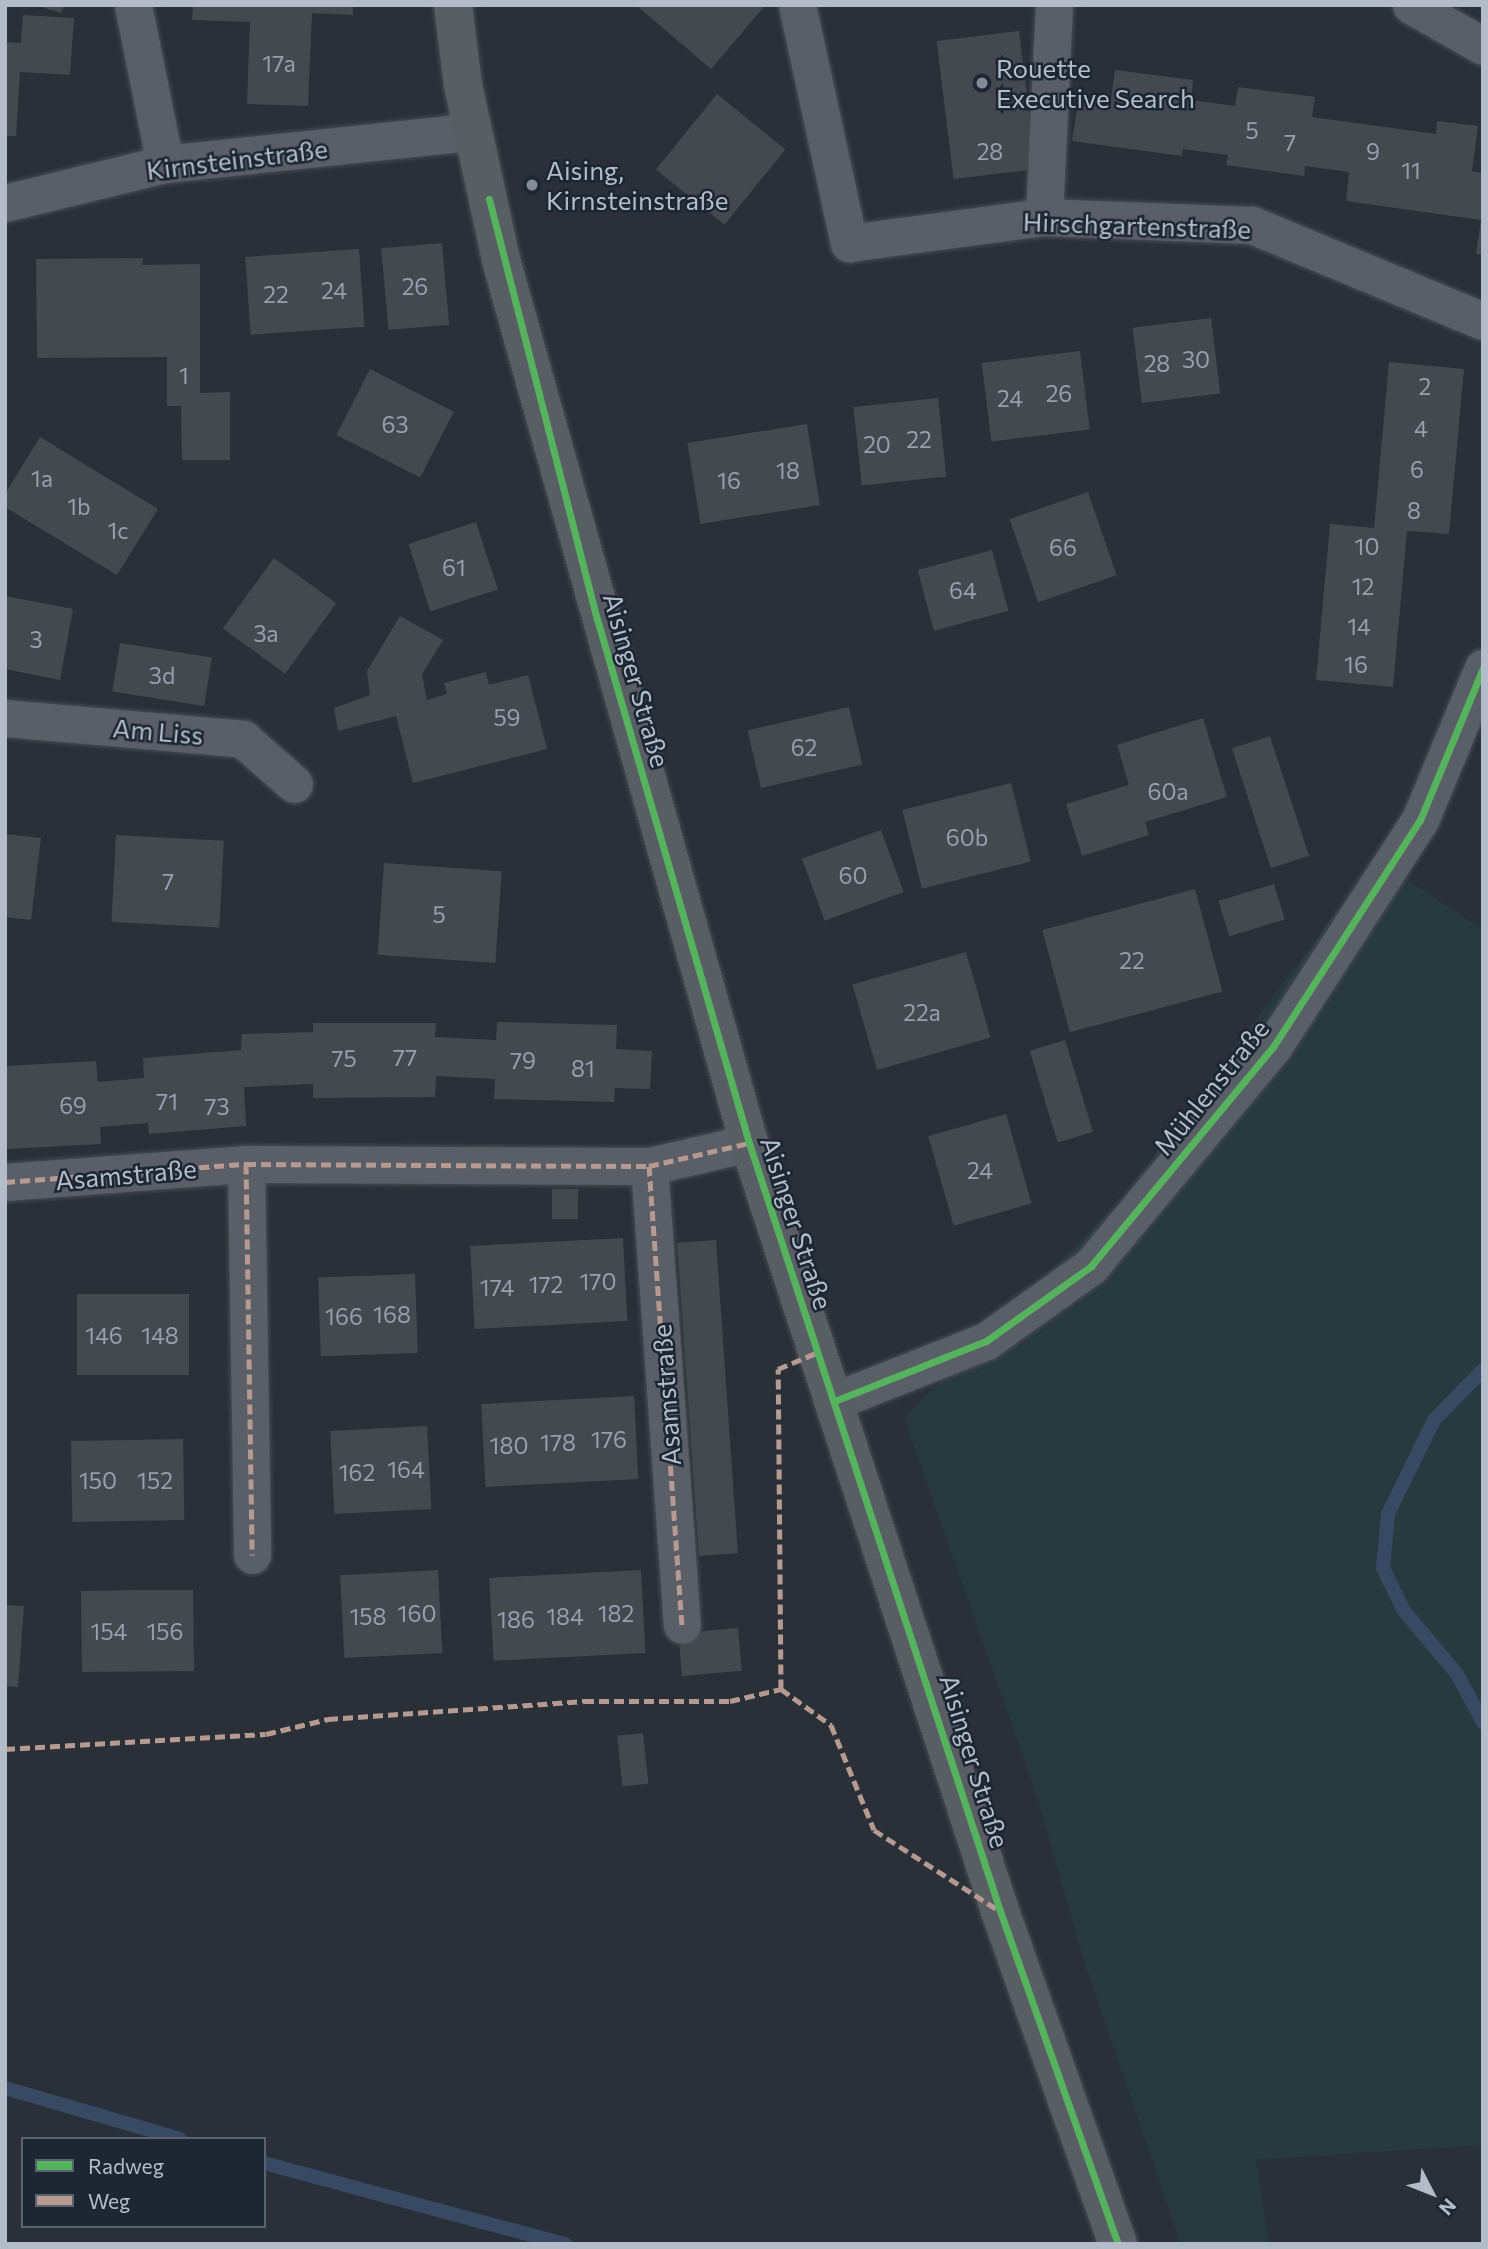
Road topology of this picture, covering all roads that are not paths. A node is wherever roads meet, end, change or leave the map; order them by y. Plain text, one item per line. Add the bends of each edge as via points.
1 (133, 5) edge
2 (453, 5) edge
3 (797, 5) edge
4 (1054, 5) edge
5 (1411, 5) edge
6 (1483, 46) edge
7 (472, 132) junction
8 (165, 164) junction
9 (5, 203) edge
10 (1044, 217) junction
11 (1483, 321) edge
12 (1483, 668) edge
13 (5, 718) edge
14 (294, 784) dead end
15 (749, 1143) junction
16 (246, 1164) junction
17 (649, 1166) junction
18 (5, 1182) edge
19 (837, 1400) junction
20 (252, 1555) dead end
21 (682, 1625) dead end
22 (1118, 2244) edge

1 - 8 street
2 - 7 main road, Aisinger Straße
3 - 10 street, Hirschgartenstraße via 849,243
4 - 10 street
5 - 6 street
7 - 8 street, Kirnsteinstraße
7 - 15 main road, Aisinger Straße via 597,619
8 - 9 street, Kirnsteinstraße
10 - 11 street, Hirschgartenstraße via 1252,225
12 - 19 street, Mühlenstraße via 1420,820 1273,1047 1091,1266 986,1341
13 - 14 street, Am Liss via 243,739
15 - 17 street, Asamstraße
15 - 19 main road, Aisinger Straße
16 - 17 street, Asamstraße
16 - 18 street, Asamstraße
16 - 20 street
17 - 21 street, Asamstraße
19 - 22 main road, Aisinger Straße via 1000,1911

